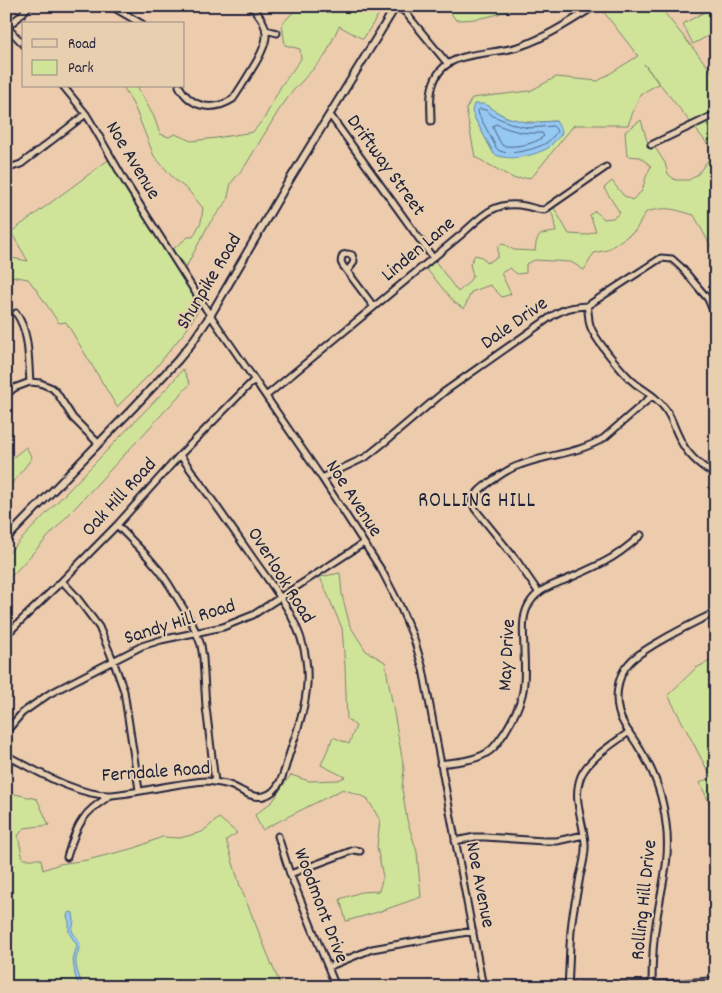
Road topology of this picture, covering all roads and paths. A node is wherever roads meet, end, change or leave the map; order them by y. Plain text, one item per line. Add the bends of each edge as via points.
1 (29, 6) edge
2 (112, 6) edge
3 (250, 6) edge
4 (396, 6) edge
5 (595, 6) edge
6 (139, 22) edge
7 (7, 27) edge
8 (266, 30) junction
9 (277, 33) dead end
10 (22, 43) edge
11 (447, 63) junction
12 (65, 88) edge
13 (180, 88) edge
14 (86, 114) junction
15 (716, 114) edge
16 (330, 115) junction
17 (431, 121) dead end
18 (651, 145) dead end
19 (606, 167) dead end
20 (6, 169) edge
21 (433, 258) junction
22 (347, 271) dead end
23 (587, 306) junction
24 (374, 307) junction
25 (16, 313) dead end
26 (210, 316) junction
27 (716, 318) edge
28 (254, 380) junction
29 (30, 382) junction
30 (6, 395) edge
31 (266, 396) junction
32 (652, 396) junction
33 (98, 443) junction
34 (180, 455) junction
35 (716, 475) edge
36 (322, 478) junction
37 (116, 525) junction
38 (641, 535) dead end
39 (6, 539) edge
40 (364, 543) junction
41 (62, 581) junction
42 (539, 593) junction
43 (280, 598) junction
44 (716, 612) edge
45 (196, 632) junction
46 (6, 635) edge
47 (114, 660) junction
48 (6, 732) edge
49 (629, 732) junction
50 (6, 755) edge
51 (440, 764) junction
52 (215, 782) junction
53 (279, 784) joint
54 (140, 790) junction
55 (111, 795) junction
56 (584, 835) junction
57 (278, 836) dead end
58 (455, 841) junction
59 (360, 851) dead end
60 (67, 857) dead end
61 (290, 874) junction
62 (473, 931) junction
63 (328, 967) junction
64 (716, 981) edge
65 (652, 985) junction
66 (568, 986) edge
67 (336, 987) edge
68 (483, 987) edge
69 (531, 987) edge

1 - 7 street
2 - 6 street
3 - 8 street
4 - 11 street via 405,12
4 - 16 main road, Shunpike Road
5 - 11 street via 538,40
7 - 10 street
8 - 9 street
8 - 13 street via 262,53 238,93 228,102 202,106
11 - 17 street via 432,87
12 - 14 street, Noe Avenue
14 - 20 street via 21,164
14 - 26 street, Noe Avenue
15 - 18 street
16 - 21 street, Driftway Street
16 - 26 main road, Shunpike Road
19 - 21 street, Linden Lane via 544,210 511,204 485,213
21 - 24 street, Linden Lane
22 - 24 street
23 - 27 street, Dale Drive via 661,258 669,258 708,299
23 - 32 street via 596,339 624,373
23 - 36 street, Dale Drive via 562,310 552,316 444,392 366,456
24 - 31 street, Linden Lane
25 - 29 street via 27,339
26 - 28 street, Noe Avenue
26 - 33 main road, Shunpike Road via 178,360
28 - 31 street, Noe Avenue
28 - 34 street, Oak Hill Road
29 - 30 street
29 - 33 street via 55,390 73,418
31 - 36 street, Noe Avenue
32 - 35 street via 667,411 679,438 693,458
32 - 42 street via 597,443 520,465 481,489 474,498 472,502 476,508
33 - 39 main road, Shunpike Road
34 - 37 street, Oak Hill Road
34 - 43 street, Overlook Road
36 - 40 street, Noe Avenue
37 - 41 street, Oak Hill Road
37 - 45 street via 160,571
38 - 42 street via 605,562
40 - 43 street, Sandy Hill Road
40 - 51 street, Noe Avenue via 394,593 414,639
41 - 46 street, Oak Hill Road
41 - 47 street via 98,627
42 - 51 street, May Drive via 532,599 524,616 525,685 518,710 497,744 487,753
43 - 45 street, Sandy Hill Road via 254,615 223,627
43 - 53 street, Overlook Road via 303,642 308,686
44 - 49 street, Rolling Hill Drive via 663,639 629,662 620,678 616,702
45 - 47 street, Sandy Hill Road via 142,646
45 - 52 street via 203,658
47 - 48 street, Sandy Hill Road via 35,703
47 - 54 street via 124,691
49 - 56 street via 593,760 580,778 577,799
49 - 65 street, Rolling Hill Drive via 657,783 668,834 666,868 652,950
50 - 55 street, Ferndale Road via 67,786
51 - 58 street, Noe Avenue
52 - 53 street, Ferndale Road via 257,797 266,796
52 - 54 street, Ferndale Road
54 - 55 street, Ferndale Road
55 - 60 street via 83,819 72,838
56 - 58 street via 544,841 475,837
56 - 66 street via 584,857 570,939
57 - 61 street, Woodmont Drive
58 - 62 street, Noe Avenue
59 - 61 street via 354,850
61 - 63 street, Woodmont Drive
62 - 63 street via 372,949
62 - 68 street, Noe Avenue
63 - 67 street, Woodmont Drive
64 - 65 main road
65 - 66 main road
66 - 69 main road

